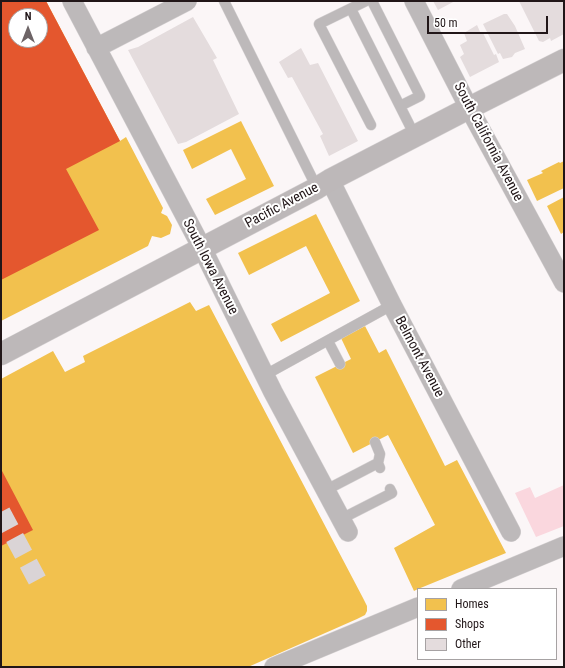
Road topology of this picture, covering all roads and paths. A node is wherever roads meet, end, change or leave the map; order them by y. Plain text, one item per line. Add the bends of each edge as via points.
1 (72, 1) edge
2 (187, 1) edge
3 (224, 1) edge
4 (366, 1) edge
5 (372, 1) edge
6 (414, 1) edge
7 (351, 9) junction
8 (96, 48) junction
9 (564, 60) edge
10 (400, 106) junction
11 (469, 108) junction
12 (371, 125) dead end
13 (415, 136) junction
14 (324, 184) junction
15 (202, 248) junction
16 (564, 283) edge
17 (392, 305) junction
18 (328, 341) junction
19 (1, 354) edge
20 (340, 364) dead end
21 (265, 375) junction
22 (374, 442) dead end
23 (390, 489) dead end
24 (326, 490) junction
25 (345, 526) joint
26 (511, 532) dead end
27 (564, 546) edge
28 (463, 588) edge
29 (417, 607) edge
30 (274, 667) edge

1 - 8 street, South Iowa Avenue
2 - 8 street
3 - 14 lane
4 - 7 lane
5 - 10 lane via 420,96
6 - 11 street, South California Avenue
7 - 10 lane
7 - 12 lane via 319,24
8 - 15 street, South Iowa Avenue
9 - 11 street, Pacific Avenue
10 - 13 lane
11 - 13 street, Pacific Avenue
11 - 16 street, South California Avenue
13 - 14 street, Pacific Avenue
14 - 15 street, Pacific Avenue
14 - 17 street, Belmont Avenue
15 - 19 street, Pacific Avenue
15 - 21 street, South Iowa Avenue
17 - 18 lane
17 - 26 street, Belmont Avenue
18 - 20 lane
18 - 21 lane
21 - 24 street, South Iowa Avenue
22 - 24 lane via 380,454 379,466
23 - 25 lane via 392,493
24 - 25 street, South Iowa Avenue
27 - 28 street
29 - 30 street

